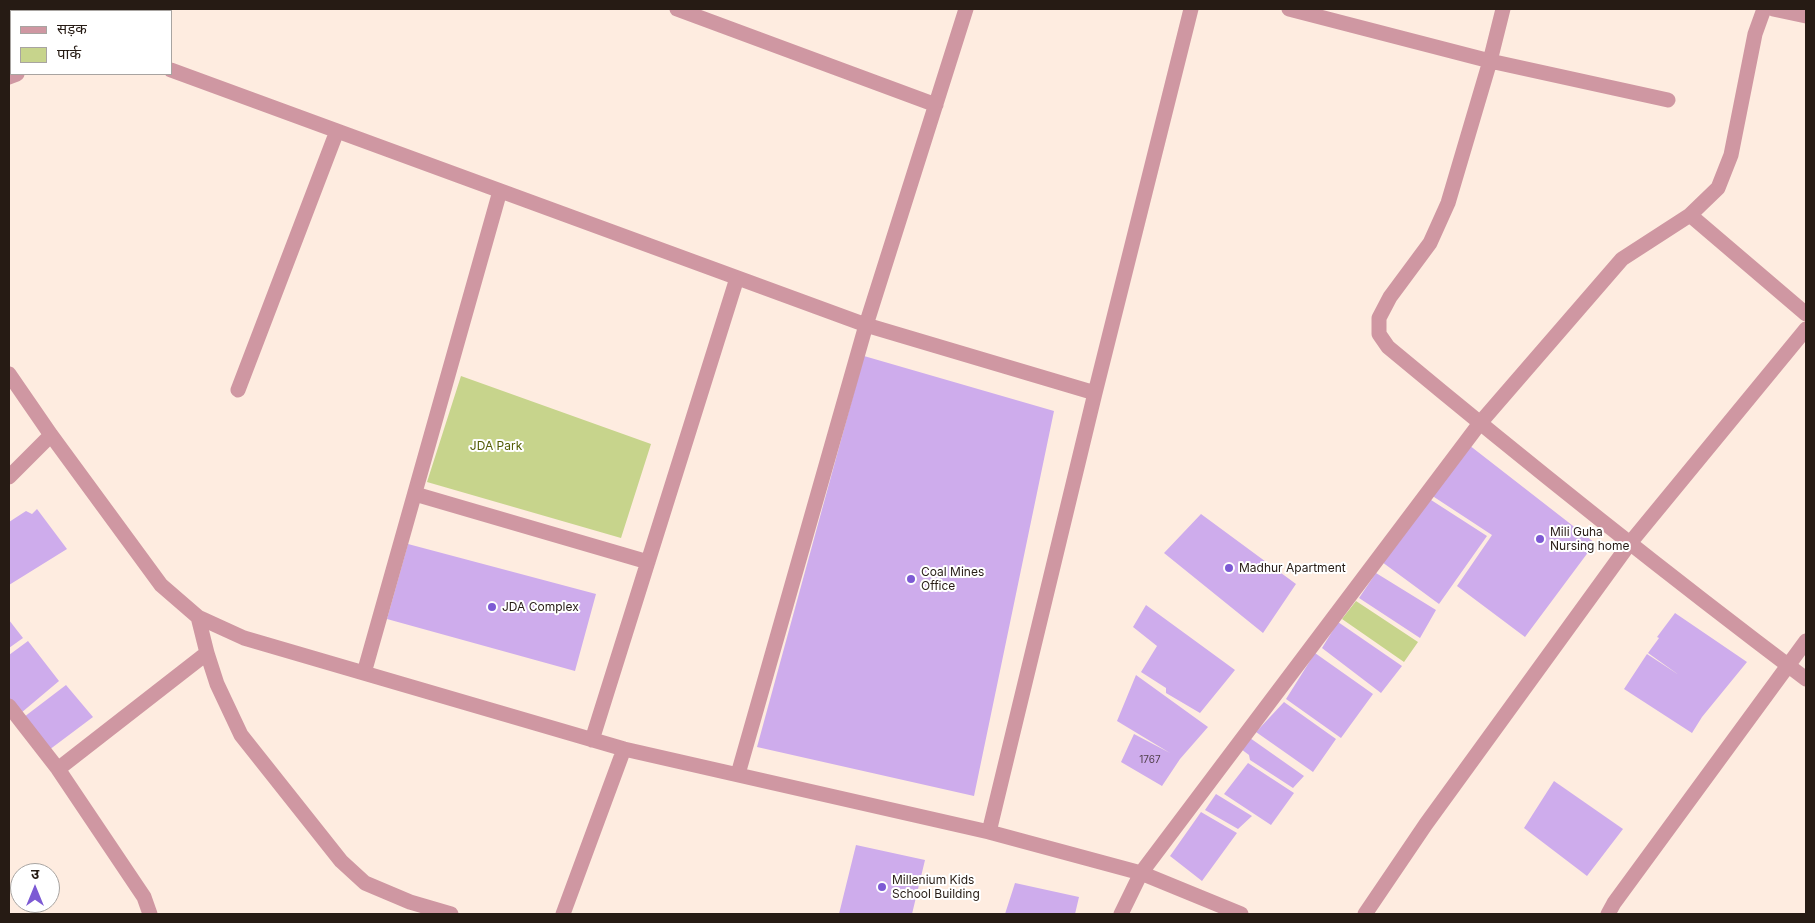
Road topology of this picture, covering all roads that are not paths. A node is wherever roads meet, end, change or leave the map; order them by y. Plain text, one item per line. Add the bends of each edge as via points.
1 (677, 9) edge
2 (966, 9) edge
3 (1191, 9) edge
4 (1290, 9) edge
5 (1503, 9) edge
6 (1764, 9) edge
7 (1773, 9) edge
8 (1806, 16) edge
9 (1490, 61) junction
10 (172, 70) edge
11 (1668, 100) dead end
12 (936, 105) junction
13 (337, 131) junction
14 (500, 190) junction
15 (1690, 215) junction
16 (737, 278) junction
17 (1806, 314) edge
18 (866, 325) junction
19 (1806, 329) edge
20 (9, 374) edge
21 (238, 390) dead end
22 (1095, 393) junction
23 (1480, 423) junction
24 (51, 435) junction
25 (9, 477) edge
26 (415, 494) junction
27 (1630, 543) junction
28 (648, 562) junction
29 (198, 617) junction
30 (1806, 641) edge
31 (207, 654) junction
32 (1789, 666) junction
33 (364, 673) junction
34 (1806, 678) edge
35 (9, 706) edge
36 (592, 740) junction
37 (624, 749) junction
38 (58, 769) junction
39 (738, 774) junction
40 (989, 832) junction
41 (1141, 873) junction
42 (150, 914) edge
43 (451, 914) edge
44 (563, 914) edge
45 (1121, 914) edge
46 (1240, 914) edge
47 (1365, 914) edge
48 (1608, 914) edge

1 - 12 street
2 - 12 street
3 - 22 street
4 - 9 street
5 - 9 street
6 - 15 street via 1755,34 1731,155 1718,188
7 - 8 street
9 - 11 street
9 - 23 street via 1448,203 1430,244 1390,297 1379,318 1379,334 1388,346
10 - 13 street
12 - 18 street
13 - 14 street
13 - 21 street
14 - 16 street
14 - 26 street
15 - 17 street
15 - 23 street via 1622,259
16 - 18 street
16 - 28 street
18 - 22 street
18 - 39 street
19 - 27 street
20 - 24 street
22 - 40 street
23 - 27 street
23 - 41 street
24 - 25 street
24 - 29 street via 161,585
26 - 28 street
26 - 33 street
27 - 32 street
27 - 47 street via 1426,824
28 - 36 street
29 - 31 street
29 - 33 street via 244,638
30 - 32 street
31 - 38 street
31 - 43 street via 241,735 340,861 365,883 410,902
32 - 34 street
32 - 48 street
33 - 36 street
35 - 38 street
36 - 37 street
37 - 39 street
37 - 44 street
38 - 42 street via 144,897
39 - 40 street
40 - 41 street
41 - 45 street
41 - 46 street

